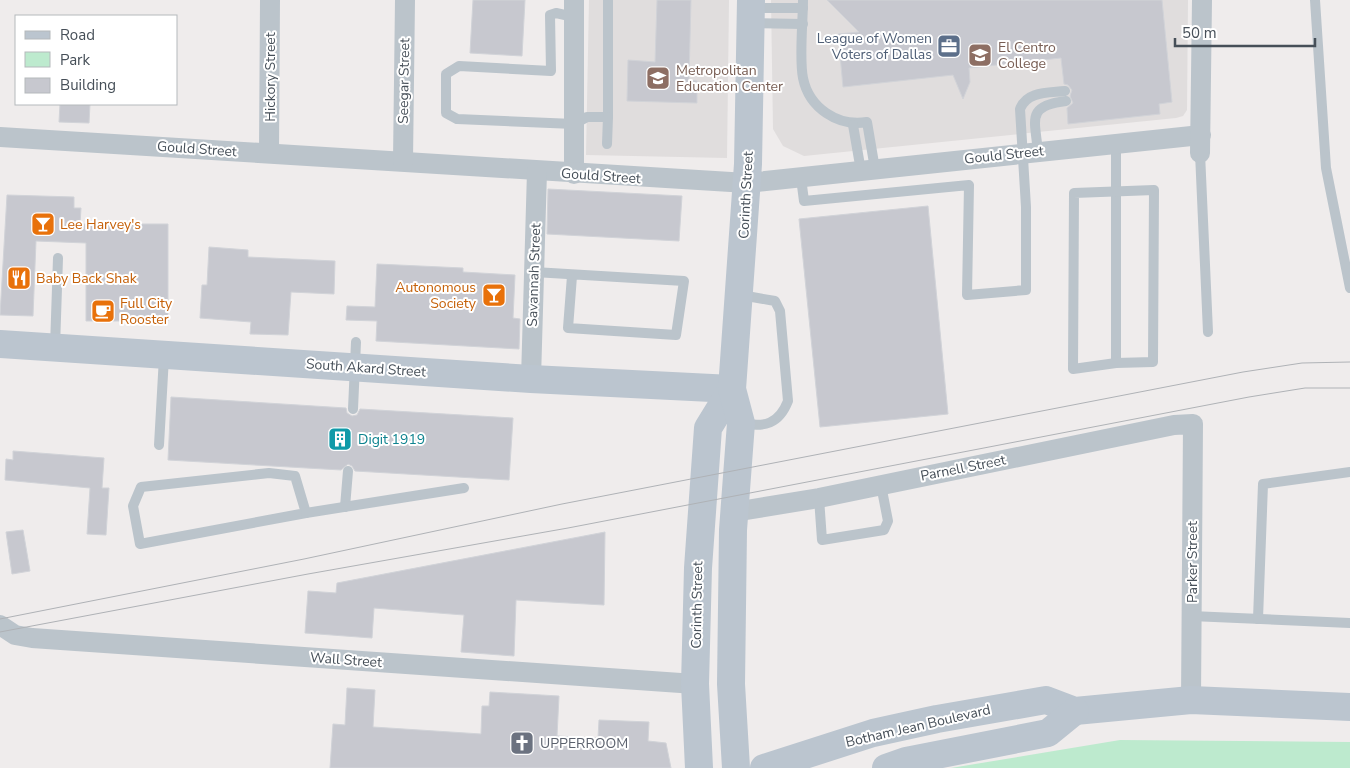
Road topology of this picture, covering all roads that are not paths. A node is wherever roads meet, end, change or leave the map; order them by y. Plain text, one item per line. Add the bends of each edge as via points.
1 (270, 0) edge
2 (405, 0) edge
3 (608, 0) edge
4 (1202, 0) edge
5 (1315, 0) edge
6 (803, 4) edge
7 (574, 8) edge
8 (751, 10) edge
9 (803, 24) junction
10 (608, 116) junction
11 (574, 124) junction
12 (853, 124) junction
13 (0, 137) edge
14 (1116, 143) junction
15 (607, 144) dead end
16 (1201, 144) junction
17 (1030, 152) junction
18 (269, 153) junction
19 (403, 161) junction
20 (868, 170) junction
21 (537, 171) junction
22 (574, 174) junction
23 (801, 178) junction
24 (747, 183) junction
25 (1116, 190) junction
26 (58, 258) dead end
27 (534, 272) junction
28 (572, 276) junction
29 (1350, 288) edge
30 (739, 295) junction
31 (1208, 332) dead end
32 (0, 344) edge
33 (55, 349) junction
34 (356, 354) junction
35 (164, 356) junction
36 (1116, 363) junction
37 (531, 379) junction
38 (732, 389) junction
39 (353, 408) dead end
40 (741, 423) junction
41 (1193, 424) joint
42 (159, 445) dead end
43 (348, 471) dead end
44 (1350, 472) edge
45 (882, 485) junction
46 (464, 488) dead end
47 (819, 498) junction
48 (345, 507) junction
49 (734, 512) junction
50 (306, 513) junction
51 (1191, 616) junction
52 (1258, 619) junction
53 (1350, 623) edge
54 (5, 634) edge
55 (695, 684) junction
56 (1191, 700) junction
57 (1350, 707) edge
58 (1074, 711) junction
59 (699, 768) edge
60 (736, 768) edge
61 (764, 768) edge
62 (886, 768) edge

1 - 18 street, Hickory Street
2 - 19 street, Seegar Street
3 - 10 lane
4 - 16 street
5 - 29 lane via 1326,168
6 - 8 lane
6 - 9 lane
7 - 11 street
7 - 11 lane via 550,16 551,71 459,66 446,74 446,113 457,119
8 - 9 lane
8 - 24 main road, Corinth Street
9 - 12 lane via 803,78 810,95 821,109 836,119
10 - 11 lane via 587,117
10 - 15 lane
11 - 22 street
12 - 20 lane
12 - 20 lane via 867,122
13 - 18 street, Gould Street
14 - 16 street, Gould Street
14 - 17 street, Gould Street
14 - 25 lane
16 - 31 lane
17 - 17 lane via 1020,116 1022,104 1032,96 1065,96 1038,111
17 - 20 street, Gould Street
17 - 23 lane via 1026,290 967,295 969,185 804,201
18 - 19 street, Gould Street
19 - 21 street, Gould Street
20 - 23 street, Gould Street
21 - 22 street, Gould Street
21 - 27 street, Savannah Street
22 - 24 street, Gould Street
23 - 24 street, Gould Street
24 - 30 main road, Corinth Street
25 - 36 lane
25 - 36 lane via 1154,190 1153,362
25 - 36 lane via 1074,193 1073,369
26 - 33 lane
27 - 28 lane
27 - 37 street, Savannah Street
28 - 28 lane via 684,281 676,335 568,328
30 - 38 main road, Corinth Street
30 - 40 lane via 775,301 780,311 788,401 775,421 758,427
32 - 33 main road, South Akard Street
33 - 35 main road, South Akard Street
34 - 35 main road, South Akard Street
34 - 37 main road, South Akard Street
34 - 39 lane
35 - 42 lane
37 - 38 main road, South Akard Street
38 - 40 main road, Corinth Street
38 - 55 main road, Corinth Street via 708,428 698,568
40 - 49 main road, Corinth Street
41 - 45 street, Parnell Street via 1174,425
41 - 51 street, Parker Street
43 - 48 lane
44 - 52 lane via 1263,484
45 - 47 street, Parnell Street
45 - 47 lane via 888,522 884,530 822,540
46 - 48 lane
47 - 49 street, Parnell Street
48 - 50 lane
49 - 60 main road, Corinth Street via 731,684
50 - 50 lane via 295,476 269,473 142,487 133,506 140,544
51 - 52 lane
51 - 56 street, Parker Street
52 - 53 lane
54 - 55 street, Wall Street
55 - 59 main road, Corinth Street
56 - 57 main road, Botham Jean Boulevard
56 - 58 main road, Botham Jean Boulevard
58 - 61 main road, Botham Jean Boulevard via 1046,700 1000,707 873,733
58 - 62 main road via 1048,733 906,761

